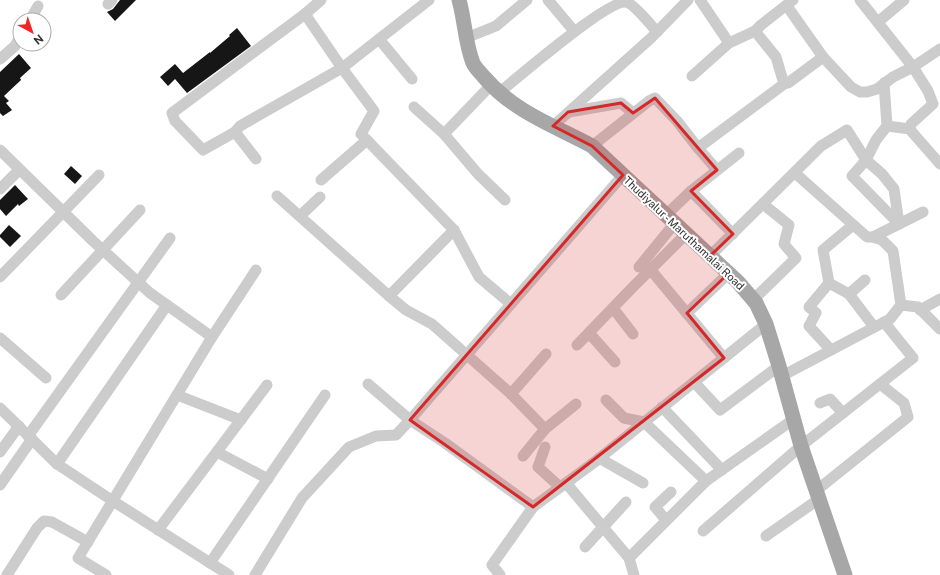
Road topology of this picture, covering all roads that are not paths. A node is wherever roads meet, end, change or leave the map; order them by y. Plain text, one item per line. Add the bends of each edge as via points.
1 (321, 0) edge
2 (429, 0) edge
3 (459, 0) edge
4 (527, 0) edge
5 (548, 0) edge
6 (688, 0) edge
7 (700, 0) edge
8 (860, 0) edge
9 (904, 0) edge
10 (790, 3) edge
11 (38, 6) dead end
12 (35, 12) edge
13 (305, 14) junction
14 (878, 22) junction
15 (574, 31) junction
16 (755, 31) junction
17 (657, 32) junction
18 (466, 38) junction
19 (379, 39) junction
20 (729, 43) junction
21 (940, 48) edge
22 (12, 49) edge
23 (823, 58) junction
24 (0, 59) edge
25 (914, 67) junction
26 (342, 68) junction
27 (692, 76) dead end
28 (412, 79) dead end
29 (884, 83) junction
30 (784, 84) junction
31 (495, 89) junction
32 (414, 107) dead end
33 (936, 108) edge
34 (568, 112) junction
35 (633, 114) junction
36 (553, 126) junction
37 (887, 126) junction
38 (910, 129) junction
39 (235, 132) junction
40 (444, 134) junction
41 (367, 140) junction
42 (592, 146) junction
43 (698, 148) junction
44 (0, 150) edge
45 (739, 152) dead end
46 (256, 159) dead end
47 (866, 160) junction
48 (940, 164) edge
49 (19, 170) junction
50 (717, 170) junction
51 (795, 173) junction
52 (99, 175) dead end
53 (623, 175) junction
54 (321, 180) dead end
55 (0, 189) edge
56 (691, 191) junction
57 (277, 196) dead end
58 (320, 197) dead end
59 (505, 200) dead end
60 (763, 204) junction
61 (140, 210) dead end
62 (63, 212) junction
63 (923, 212) dead end
64 (300, 216) junction
65 (670, 219) junction
66 (899, 224) junction
67 (853, 226) junction
68 (454, 230) junction
69 (686, 234) junction
70 (732, 234) junction
71 (170, 238) dead end
72 (873, 238) junction
73 (103, 250) junction
74 (710, 256) junction
75 (639, 267) dead end
76 (650, 269) junction
77 (256, 270) dead end
78 (729, 273) junction
79 (0, 277) edge
80 (866, 280) dead end
81 (138, 282) junction
82 (829, 283) junction
83 (849, 294) junction
84 (61, 295) dead end
85 (389, 296) junction
86 (940, 299) edge
87 (753, 300) junction
88 (511, 304) junction
89 (167, 305) junction
90 (901, 305) junction
91 (613, 308) junction
92 (920, 310) junction
93 (687, 313) junction
94 (766, 324) junction
95 (879, 324) junction
96 (940, 329) edge
97 (589, 333) junction
98 (633, 334) dead end
99 (212, 337) junction
100 (0, 338) edge
101 (577, 345) dead end
102 (831, 350) junction
103 (546, 354) dead end
104 (467, 355) junction
105 (724, 358) junction
106 (615, 362) dead end
107 (780, 371) junction
108 (46, 378) dead end
109 (694, 382) junction
110 (368, 384) dead end
111 (880, 384) junction
112 (267, 385) dead end
113 (511, 394) junction
114 (177, 395) junction
115 (325, 395) dead end
116 (606, 400) dead end
117 (820, 403) dead end
118 (576, 404) dead end
119 (662, 407) junction
120 (0, 408) edge
121 (843, 413) junction
122 (794, 419) junction
123 (241, 420) junction
124 (410, 420) junction
125 (644, 422) junction
126 (19, 426) junction
127 (545, 428) junction
128 (30, 438) junction
129 (801, 446) junction
130 (545, 447) dead end
131 (0, 452) edge
132 (217, 452) junction
133 (522, 456) dead end
134 (600, 458) junction
135 (57, 464) junction
136 (722, 470) junction
137 (268, 479) junction
138 (706, 481) junction
139 (643, 483) dead end
140 (0, 485) edge
141 (563, 485) junction
142 (671, 492) dead end
143 (818, 494) junction
144 (113, 501) junction
145 (626, 502) dead end
146 (533, 507) junction
147 (666, 520) junction
148 (603, 527) junction
149 (158, 530) junction
150 (703, 531) dead end
151 (766, 536) dead end
152 (88, 542) junction
153 (585, 546) dead end
154 (629, 558) junction
155 (210, 563) junction
156 (7, 575) edge
157 (106, 575) edge
158 (229, 575) edge
159 (255, 575) edge
160 (500, 575) edge
161 (634, 575) edge
162 (845, 575) edge

1 - 13 street
2 - 19 street
3 - 18 main road, Thudiyalur - Maruthamalai Road
4 - 18 street via 496,26
5 - 15 street
6 - 17 street
7 - 20 street
8 - 14 street
9 - 14 street
10 - 16 street
10 - 23 street
11 - 12 street
13 - 26 street
13 - 39 street via 172,113 175,121 203,150
14 - 25 street
15 - 17 street via 610,6 625,2
15 - 31 street
16 - 20 street
16 - 30 street via 776,57
17 - 34 street
18 - 31 main road, Thudiyalur - Maruthamalai Road via 473,65
19 - 26 street
19 - 28 street
20 - 27 street
21 - 25 street
22 - 24 street
23 - 29 street via 851,87 860,92 877,89
23 - 30 street
25 - 29 street
25 - 33 street
26 - 39 street via 240,126
26 - 41 street via 374,111 361,134
29 - 37 street
30 - 43 street
31 - 36 main road, Thudiyalur - Maruthamalai Road via 517,107
31 - 40 street
32 - 40 street
33 - 38 street via 911,124
34 - 35 street via 621,103
34 - 36 street
35 - 42 street
35 - 43 street via 655,98
36 - 42 main road, Thudiyalur - Maruthamalai Road
37 - 38 street
37 - 47 street via 876,140
38 - 48 street
39 - 46 street
40 - 59 street via 478,174
41 - 54 street
41 - 68 street
42 - 53 main road, Thudiyalur - Maruthamalai Road
43 - 50 street
44 - 49 street
45 - 50 street
47 - 51 street via 848,130 822,146
47 - 66 street via 894,189
47 - 66 street via 852,176
49 - 55 street
49 - 62 street
50 - 56 street
51 - 60 street
51 - 67 street
52 - 62 street
53 - 65 main road, Thudiyalur - Maruthamalai Road
53 - 88 street
56 - 65 street
56 - 70 street
57 - 64 street
58 - 64 street
60 - 70 street
60 - 87 street via 789,225 784,244 796,258
61 - 73 street
62 - 73 street
62 - 79 street
63 - 66 street
64 - 85 street
65 - 69 main road, Thudiyalur - Maruthamalai Road
65 - 75 street
66 - 72 street
67 - 72 street via 867,238
67 - 82 street via 823,250
68 - 85 street
68 - 88 street via 479,277
69 - 74 main road, Thudiyalur - Maruthamalai Road
69 - 76 street
70 - 74 street
71 - 81 street
72 - 90 street via 882,240 893,251
73 - 81 street
73 - 84 street
74 - 78 main road, Thudiyalur - Maruthamalai Road
76 - 91 street
76 - 93 street
77 - 99 street
78 - 87 main road, Thudiyalur - Maruthamalai Road
78 - 93 street
80 - 83 street
81 - 89 street
81 - 128 street
82 - 83 street
82 - 102 street via 809,307 816,313 809,326
83 - 95 street
85 - 104 street via 406,310 432,324
86 - 92 street
87 - 94 main road, Thudiyalur - Maruthamalai Road
88 - 104 street
89 - 99 street
89 - 135 street
90 - 92 street
90 - 95 street via 890,319
91 - 97 street
91 - 98 street
92 - 96 street
93 - 105 street
94 - 105 street
94 - 107 main road, Thudiyalur - Maruthamalai Road
95 - 102 street
95 - 111 street via 913,358
97 - 101 street
97 - 106 street
99 - 114 street
100 - 108 street
102 - 107 street
103 - 113 street
104 - 113 street
104 - 124 street
105 - 109 street
107 - 109 street via 720,410
107 - 122 main road, Thudiyalur - Maruthamalai Road
109 - 119 street
110 - 124 street
111 - 121 street
111 - 143 street via 904,403 908,417
112 - 123 street
113 - 127 street
114 - 123 street
114 - 144 street
115 - 137 street
116 - 125 street via 624,418
117 - 121 street via 830,399
118 - 127 street
119 - 125 street
119 - 136 street
120 - 126 street
121 - 129 street
122 - 129 main road, Thudiyalur - Maruthamalai Road
122 - 136 street
123 - 132 street
124 - 146 street
124 - 159 street via 396,435 376,436 350,448 302,498
125 - 134 street
125 - 138 street
126 - 128 street
126 - 131 street
127 - 133 street
128 - 135 street
128 - 140 street
129 - 143 main road, Thudiyalur - Maruthamalai Road
129 - 150 street
130 - 141 street via 538,467
132 - 137 street
132 - 149 street
134 - 139 street
134 - 141 street
135 - 144 street
136 - 138 street
137 - 155 street
138 - 147 street
141 - 146 street
141 - 148 street
142 - 147 street via 655,507
143 - 151 street
143 - 162 main road, Thudiyalur - Maruthamalai Road
144 - 149 street
144 - 152 street
145 - 148 street
146 - 160 street via 492,565
147 - 154 street
148 - 153 street
148 - 154 street
149 - 155 street
152 - 156 street via 52,522 44,521
152 - 157 street via 78,558
154 - 161 street
155 - 158 street

